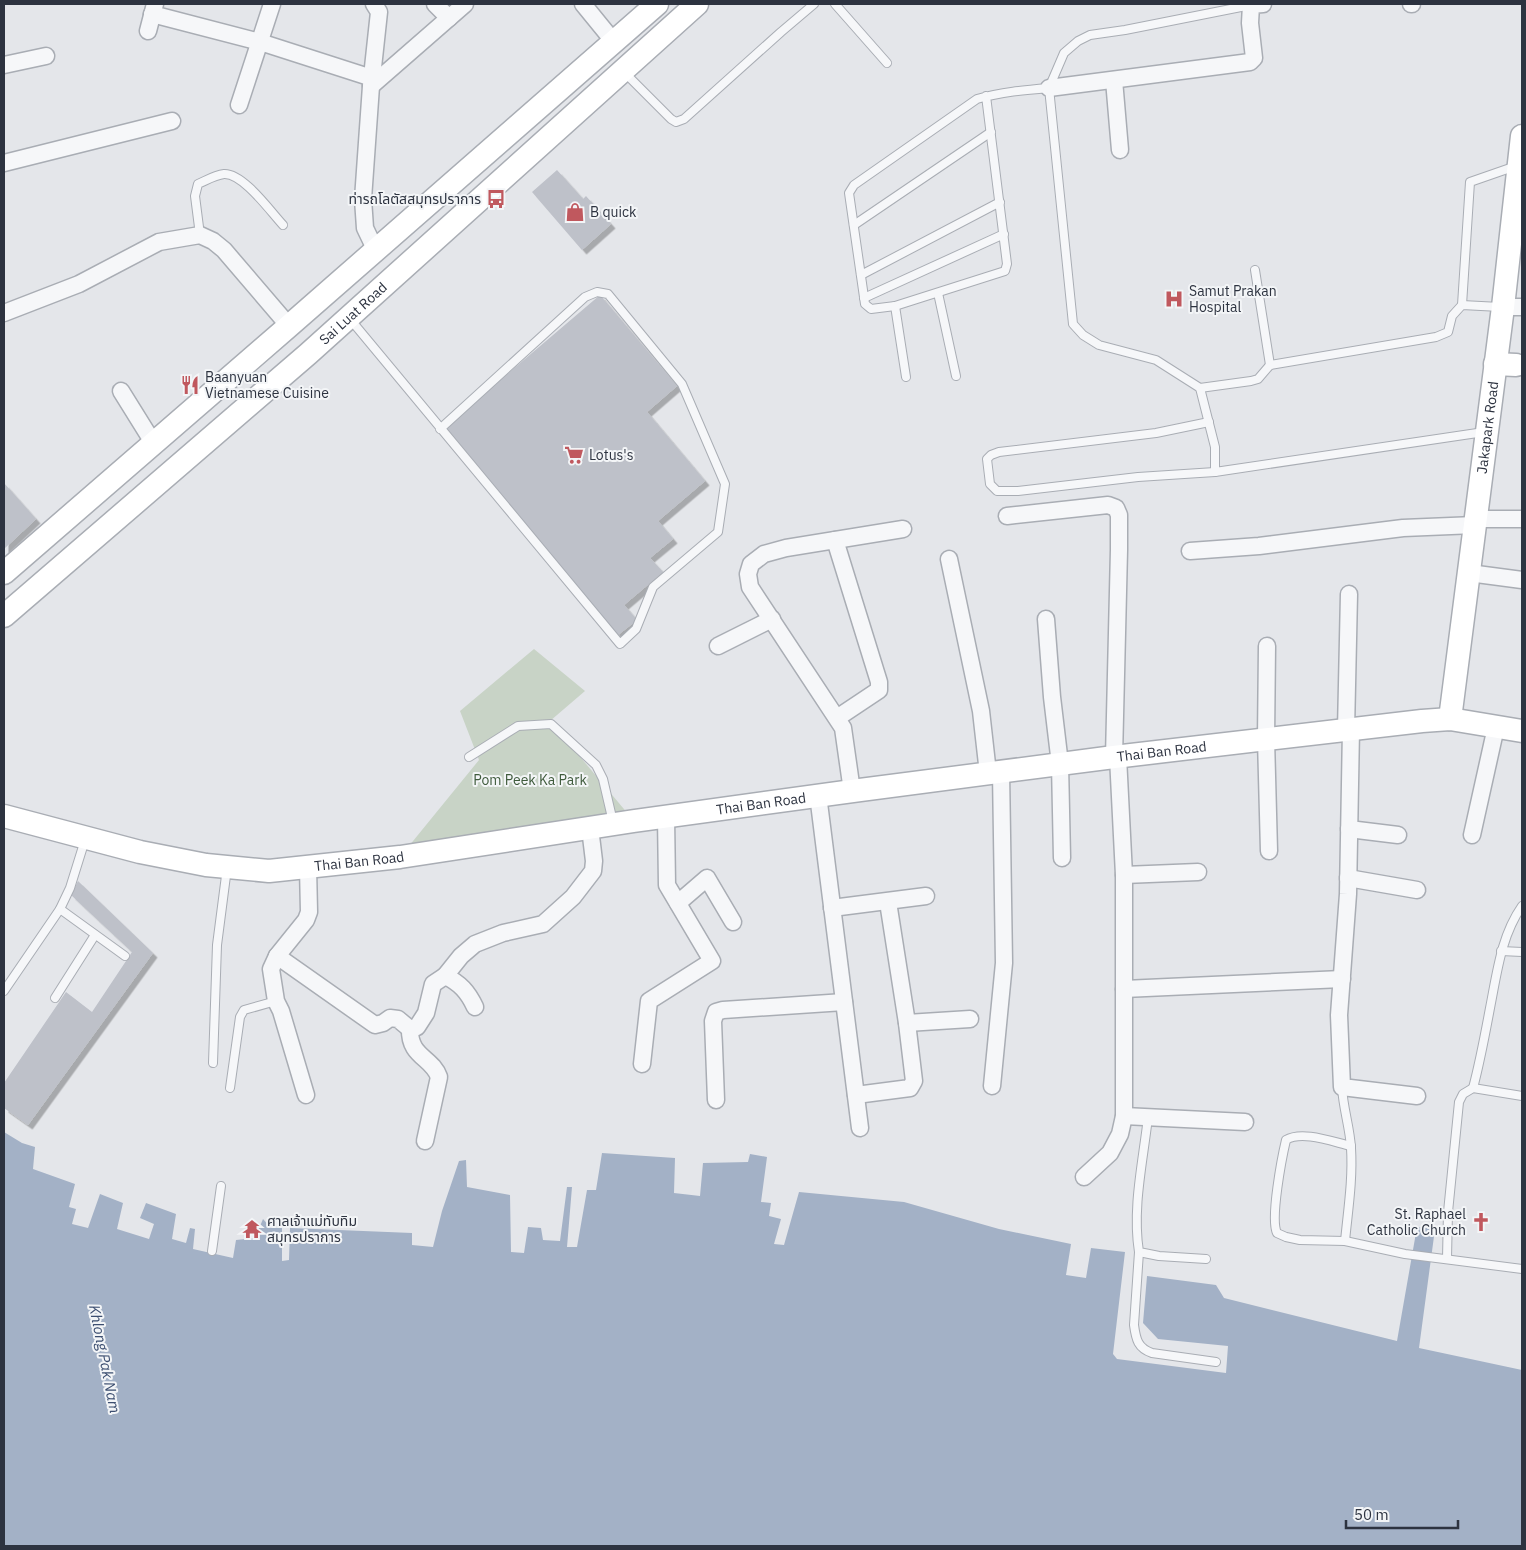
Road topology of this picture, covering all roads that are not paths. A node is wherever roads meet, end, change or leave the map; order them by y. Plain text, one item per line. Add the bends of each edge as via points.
1 (272, 4) edge
2 (374, 4) edge
3 (435, 4) edge
4 (465, 4) edge
5 (584, 4) edge
6 (657, 4) edge
7 (697, 4) edge
8 (814, 4) edge
9 (834, 4) edge
10 (1257, 4) edge
11 (154, 9) edge
12 (449, 18) junction
13 (148, 31) dead end
14 (260, 42) junction
15 (609, 46) junction
16 (46, 56) dead end
17 (887, 63) dead end
18 (4, 66) edge
19 (622, 70) junction
20 (1114, 80) junction
21 (371, 82) junction
22 (1049, 88) junction
23 (986, 96) junction
24 (239, 105) dead end
25 (172, 121) dead end
26 (991, 132) junction
27 (1120, 150) dead end
28 (1520, 153) edge
29 (4, 163) edge
30 (1000, 202) junction
31 (283, 224) dead end
32 (854, 225) junction
33 (1004, 234) junction
34 (200, 236) junction
35 (376, 251) junction
36 (1254, 270) dead end
37 (861, 274) junction
38 (938, 293) junction
39 (864, 298) junction
40 (1462, 305) junction
41 (895, 306) junction
42 (1512, 307) edge
43 (4, 312) edge
44 (349, 317) junction
45 (290, 326) junction
46 (1270, 365) junction
47 (956, 376) dead end
48 (906, 377) dead end
49 (1200, 388) junction
50 (121, 391) dead end
51 (1209, 422) junction
52 (440, 429) junction
53 (1487, 431) junction
54 (154, 444) junction
55 (1215, 472) junction
56 (1007, 516) dead end
57 (1522, 519) edge
58 (1475, 522) junction
59 (903, 529) dead end
60 (835, 540) junction
61 (1190, 551) dead end
62 (949, 559) dead end
63 (4, 573) edge
64 (1469, 573) junction
65 (1522, 580) edge
66 (1349, 594) dead end
67 (4, 616) edge
68 (772, 619) junction
69 (1046, 619) dead end
70 (718, 646) dead end
71 (1267, 646) dead end
72 (837, 718) junction
73 (1450, 720) junction
74 (1496, 727) junction
75 (1349, 730) junction
76 (1522, 731) edge
77 (1266, 739) junction
78 (470, 757) dead end
79 (1116, 757) junction
80 (1060, 764) junction
81 (994, 772) junction
82 (852, 791) junction
83 (818, 796) junction
84 (4, 816) edge
85 (666, 817) junction
86 (614, 824) junction
87 (590, 828) junction
88 (1349, 829) junction
89 (1398, 834) dead end
90 (1472, 835) dead end
91 (86, 839) junction
92 (1269, 851) dead end
93 (1062, 858) dead end
94 (227, 867) junction
95 (308, 867) junction
96 (1198, 872) dead end
97 (1124, 875) junction
98 (1348, 878) junction
99 (1417, 890) dead end
100 (926, 896) dead end
101 (888, 902) junction
102 (678, 903) junction
103 (1522, 906) edge
104 (60, 908) junction
105 (832, 908) junction
106 (733, 922) dead end
107 (95, 934) junction
108 (1501, 951) junction
109 (1522, 952) edge
110 (125, 956) dead end
111 (276, 956) junction
112 (445, 976) junction
113 (1342, 979) junction
114 (1124, 989) junction
115 (4, 992) edge
116 (55, 998) dead end
117 (276, 1001) junction
118 (844, 1002) junction
119 (475, 1007) dead end
120 (970, 1019) dead end
121 (907, 1023) junction
122 (410, 1029) junction
123 (213, 1063) dead end
124 (642, 1064) dead end
125 (992, 1086) dead end
126 (1342, 1087) junction
127 (230, 1088) dead end
128 (1473, 1088) junction
129 (306, 1095) dead end
130 (856, 1095) junction
131 (1417, 1096) dead end
132 (1522, 1096) edge
133 (716, 1100) dead end
134 (1124, 1116) junction
135 (1148, 1117) junction
136 (1245, 1122) dead end
137 (860, 1128) dead end
138 (424, 1142) dead end
139 (1351, 1146) junction
140 (1084, 1177) dead end
141 (221, 1186) dead end
142 (1345, 1241) junction
143 (212, 1251) dead end
144 (1139, 1252) junction
145 (1443, 1258) junction
146 (1206, 1259) dead end
147 (1522, 1270) edge
148 (1216, 1362) dead end

1 - 14 street
2 - 21 street via 379,12
3 - 12 street
4 - 12 street
5 - 15 street
6 - 15 street
7 - 19 street, Sai Luat Road
8 - 19 lane via 684,119 676,122
9 - 17 lane
10 - 20 street via 1250,23 1254,58 1250,62
10 - 22 lane via 1090,35 1064,53
11 - 13 street
11 - 14 street
12 - 21 street
14 - 21 street
14 - 24 street
15 - 19 street
15 - 35 street
16 - 18 street
19 - 44 street, Sai Luat Road
20 - 22 street
20 - 27 street
21 - 35 street via 363,198 365,228
22 - 23 lane
22 - 49 lane via 1073,324 1099,345 1156,360
23 - 26 lane
23 - 32 lane via 977,98 854,185 850,193
25 - 29 street
26 - 30 lane
26 - 32 lane
28 - 40 lane via 1470,182
28 - 42 street, Jakapark Road
30 - 33 lane
30 - 37 lane
31 - 34 lane via 240,179 226,174 198,184 195,196
32 - 37 lane
33 - 38 lane via 1005,271
33 - 39 lane
34 - 43 street via 159,242 79,284
34 - 45 street via 224,250
35 - 45 street
36 - 46 lane
37 - 39 lane
38 - 41 lane
38 - 47 lane
39 - 41 lane via 871,309
40 - 42 lane
40 - 46 lane via 1452,316 1448,332 1436,337
41 - 48 lane
42 - 53 street, Jakapark Road via 1505,364
44 - 52 lane
44 - 67 street, Sai Luat Road
45 - 54 street
46 - 49 lane via 1251,382
49 - 51 lane
50 - 54 street
51 - 55 lane via 1215,447
51 - 55 lane via 1156,433 999,452 987,459 988,473 992,487 1000,492 1138,476
52 - 52 lane via 585,297 598,292 608,294 682,384 725,484 718,532 653,587 636,629 620,644
53 - 55 lane
53 - 58 street, Jakapark Road
54 - 63 street
56 - 79 street via 1108,505 1116,508 1119,515
57 - 58 street
58 - 61 street
58 - 64 street, Jakapark Road
59 - 60 street
60 - 68 street via 764,554 751,564 748,574 750,587
60 - 72 street via 880,690
62 - 81 street
64 - 65 street
64 - 73 street, Jakapark Road
66 - 75 street
68 - 70 street
68 - 72 street
69 - 80 street
71 - 77 street
72 - 82 street via 843,728
73 - 74 street, Thai Ban Road
73 - 75 street, Thai Ban Road
74 - 76 street, Thai Ban Road
74 - 90 street
75 - 77 street, Thai Ban Road
75 - 88 street
77 - 79 street, Thai Ban Road
77 - 92 street
78 - 86 lane via 518,726 551,724 596,765 603,779
79 - 80 street, Thai Ban Road
79 - 97 street
80 - 81 street, Thai Ban Road
80 - 93 street
81 - 82 street, Thai Ban Road
81 - 125 street via 1004,963
82 - 83 street, Thai Ban Road
83 - 85 street, Thai Ban Road
83 - 105 street
84 - 91 street, Thai Ban Road
85 - 86 street, Thai Ban Road
85 - 102 street via 667,885
86 - 87 street, Thai Ban Road
87 - 95 street, Thai Ban Road via 400,857
87 - 112 street via 593,871 573,897 543,924 503,933 476,944 460,956
88 - 89 street
88 - 98 street
91 - 94 street, Thai Ban Road
91 - 104 lane
94 - 95 street, Thai Ban Road via 269,871
94 - 123 lane via 217,945
95 - 111 street via 309,912
96 - 97 street
97 - 114 street
98 - 99 street
98 - 113 street
100 - 101 street
101 - 105 street
101 - 121 street
102 - 106 street via 707,878
102 - 124 street via 712,961 649,1001
103 - 108 lane
104 - 107 lane
104 - 115 lane
105 - 118 street
107 - 110 lane
107 - 116 lane
108 - 109 lane
108 - 128 lane
111 - 117 street via 271,969
111 - 122 street via 375,1025 390,1018 398,1019
112 - 119 street via 457,982
112 - 122 street via 433,984 426,1014 417,1027
113 - 114 street
113 - 126 street via 1339,1015
114 - 134 street
117 - 127 lane via 244,1010 240,1016
117 - 129 street
118 - 130 street
118 - 133 street via 716,1012 713,1021
120 - 121 street
121 - 130 street via 913,1085
122 - 138 street via 409,1039 414,1049 436,1069 440,1077
126 - 131 street
126 - 139 lane
128 - 132 lane
128 - 145 lane via 1463,1094 1459,1102
130 - 137 street
134 - 135 street
134 - 140 street via 1120,1134 1110,1153
135 - 136 street
135 - 144 lane via 1136,1214
139 - 142 lane via 1352,1172
139 - 142 lane via 1304,1135 1286,1140 1274,1225 1277,1232 1286,1237
141 - 143 lane
142 - 145 lane via 1405,1254
144 - 146 lane
144 - 148 lane via 1134,1326 1139,1345 1152,1353
145 - 147 lane

